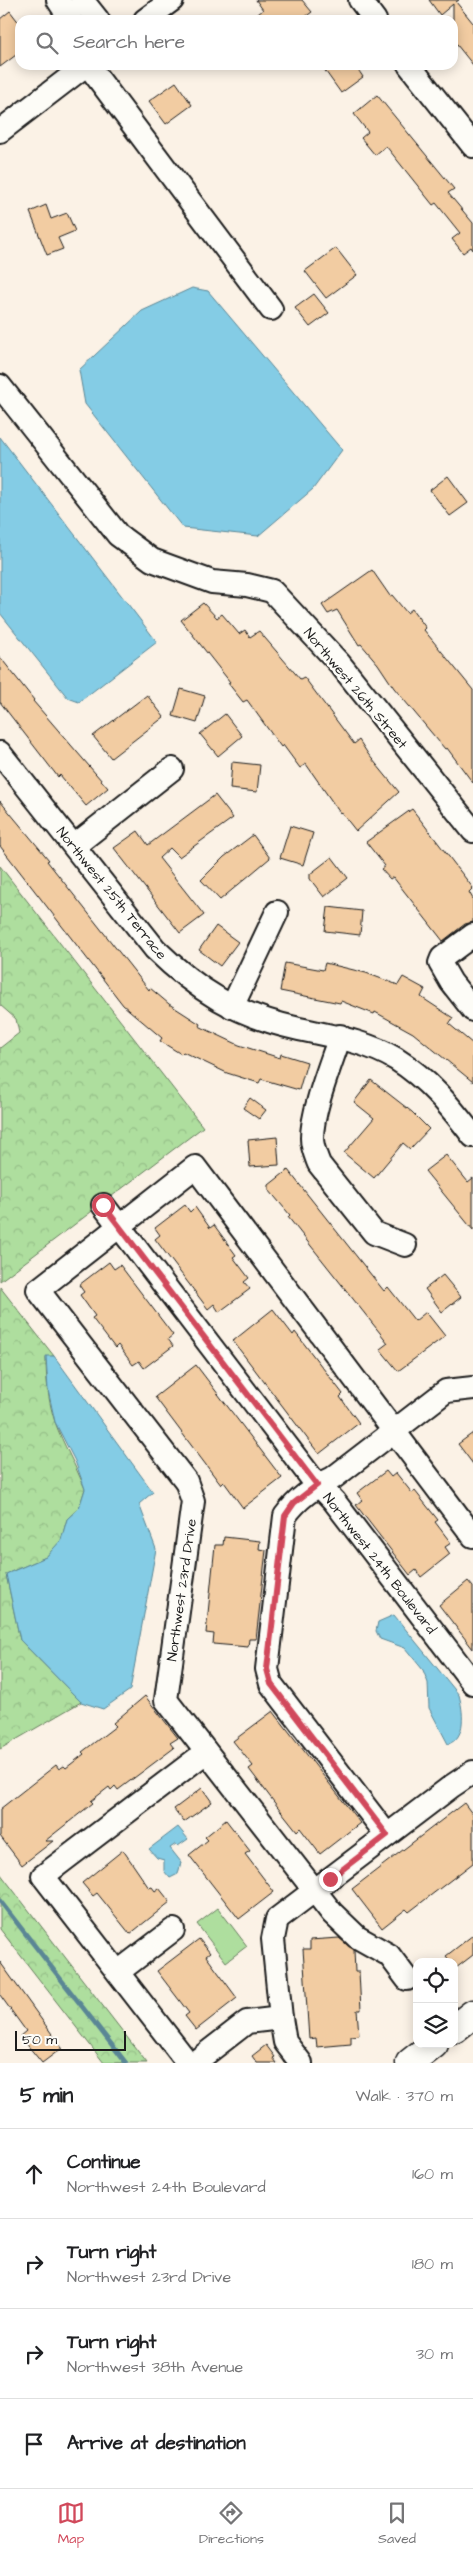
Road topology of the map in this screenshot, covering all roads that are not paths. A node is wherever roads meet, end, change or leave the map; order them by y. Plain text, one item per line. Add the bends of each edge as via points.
1 (58, 0) edge
2 (82, 0) edge
3 (172, 0) edge
4 (360, 0) edge
5 (68, 15) edge
6 (94, 15) edge
7 (152, 15) edge
8 (371, 15) edge
9 (80, 70) edge
10 (91, 70) edge
11 (413, 70) edge
12 (0, 130) edge
13 (469, 134) edge
14 (271, 309) dead end
15 (0, 386) edge
16 (0, 752) edge
17 (172, 770) dead end
18 (473, 831) edge
19 (74, 846) junction
20 (277, 912) dead end
21 (473, 935) edge
22 (232, 1007) junction
23 (473, 1010) edge
24 (340, 1036) junction
25 (473, 1136) edge
26 (103, 1205) dead end
27 (119, 1226) junction
28 (405, 1245) dead end
29 (473, 1388) edge
30 (394, 1430) junction
31 (317, 1485) junction
32 (473, 1536) edge
33 (473, 1683) edge
34 (206, 1752) junction
35 (469, 1784) edge
36 (387, 1835) junction
37 (314, 1892) junction
38 (173, 1930) dead end
39 (118, 1972) junction
40 (407, 1979) dead end
41 (473, 2014) edge
42 (281, 2018) junction
43 (458, 2026) edge
44 (429, 2048) edge
45 (188, 2063) edge
46 (194, 2063) edge
47 (301, 2063) edge
48 (410, 2063) edge

1 - 5 street
2 - 6 street
3 - 7 street
4 - 8 street
9 - 12 street
10 - 14 street
11 - 13 street
15 - 18 street, Northwest 26th Street via 118,535 152,560 212,582 272,591 340,664
16 - 19 street, Northwest 25th Terrace
17 - 19 street
19 - 22 street, Northwest 25th Terrace via 155,948 198,986
20 - 22 street
21 - 23 street via 442,958 440,963
22 - 24 street, Northwest 25th Terrace via 294,1028
24 - 25 street, Northwest 25th Terrace via 394,1058 418,1075 456,1113
24 - 28 street via 314,1122 314,1153 374,1233
26 - 27 street, Northwest 24th Boulevard
27 - 30 street via 195,1167
27 - 31 street, Northwest 24th Boulevard
27 - 34 street, Northwest 23rd Drive via 38,1290 186,1481 193,1501 166,1700
29 - 30 street via 446,1391
30 - 31 street via 334,1478
30 - 32 street
31 - 33 street, Northwest 24th Boulevard via 334,1501
31 - 36 street via 294,1503 285,1516 267,1669 271,1684
34 - 37 street, Northwest 23rd Drive
34 - 39 street via 43,1876
35 - 36 street via 452,1786
36 - 37 street
37 - 40 street, Northwest 23rd Drive via 348,1930 389,1955
37 - 42 street via 278,1919 273,1939
38 - 39 street
39 - 45 street
41 - 43 main road
42 - 46 street via 247,2022
42 - 47 street via 285,2042
44 - 48 main road

